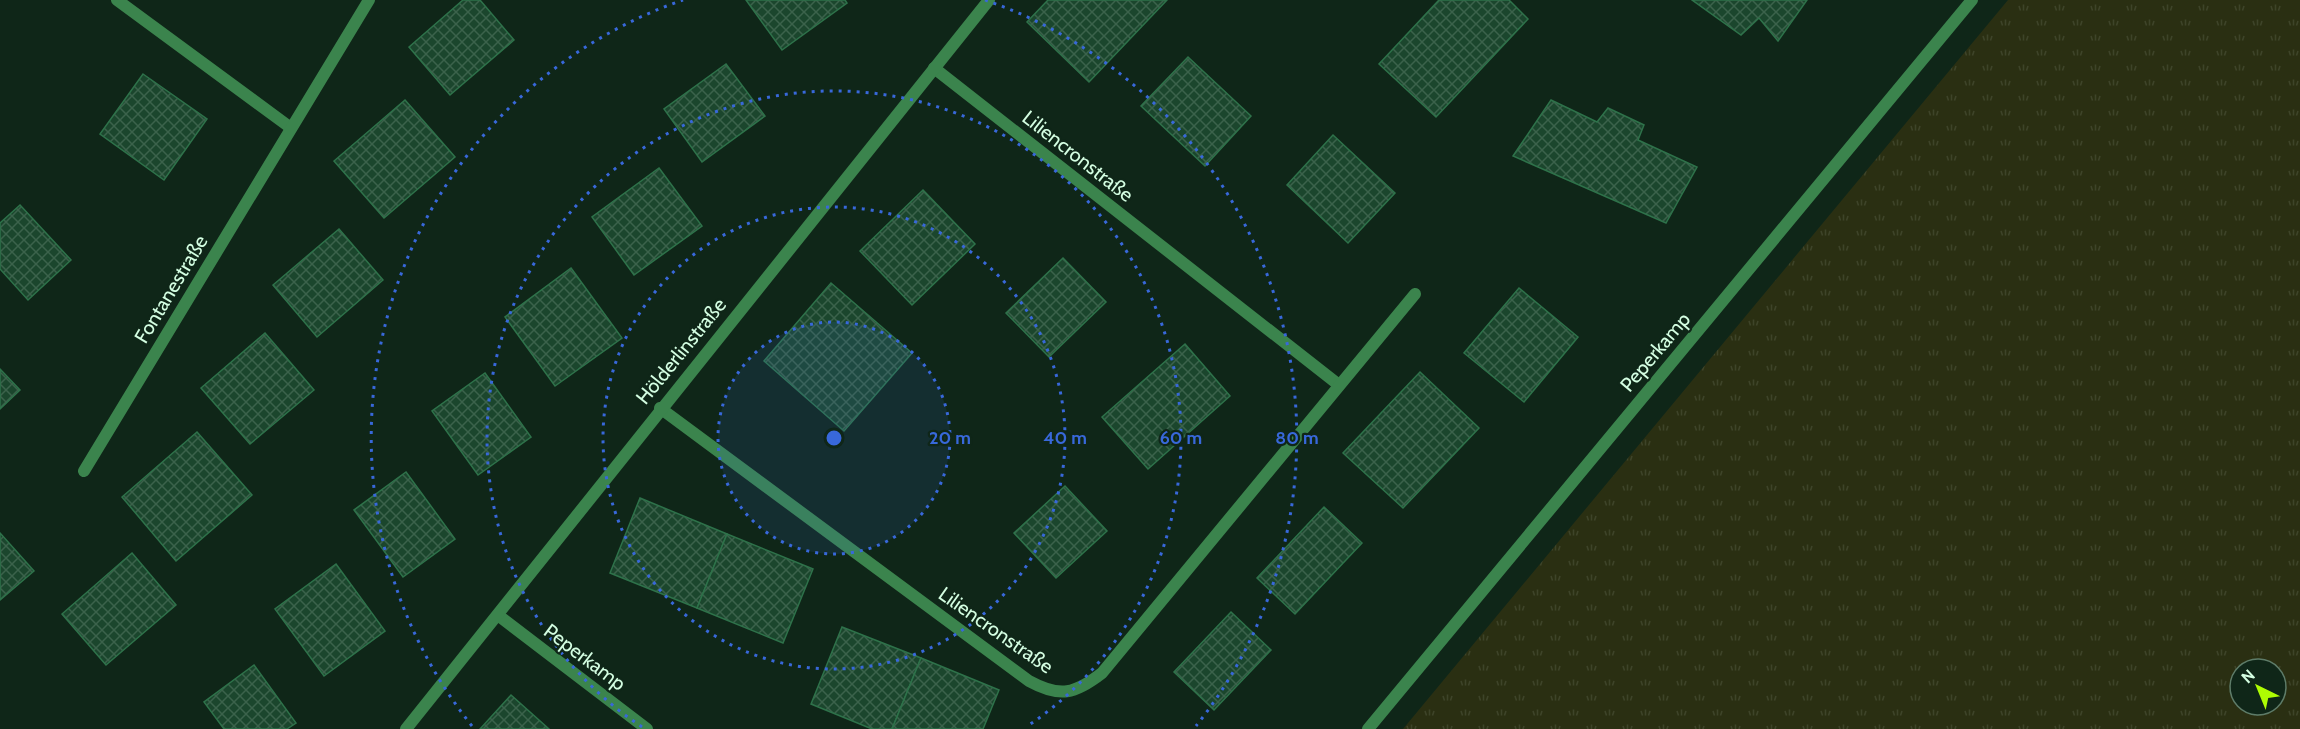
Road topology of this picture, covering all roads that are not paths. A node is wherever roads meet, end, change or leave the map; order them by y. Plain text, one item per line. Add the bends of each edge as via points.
1 (117, 0) edge
2 (369, 0) edge
3 (989, 0) edge
4 (1972, 0) edge
5 (934, 68) junction
6 (291, 128) junction
7 (1415, 294) dead end
8 (1339, 385) junction
9 (660, 408) junction
10 (84, 471) dead end
11 (498, 616) junction
12 (406, 729) edge
13 (647, 729) edge
14 (1368, 729) edge

1 - 6 street
2 - 6 street, Fontanestraße
3 - 5 street, Hölderlinstraße
4 - 14 street, Peperkamp
5 - 8 street, Liliencronstraße
5 - 9 street, Hölderlinstraße
6 - 10 street, Fontanestraße
7 - 8 street, Liliencronstraße
8 - 9 street, Liliencronstraße via 1102,673 1075,690 1059,693 1029,681
9 - 11 street, Hölderlinstraße
11 - 12 street, Hölderlinstraße
11 - 13 street, Peperkamp

